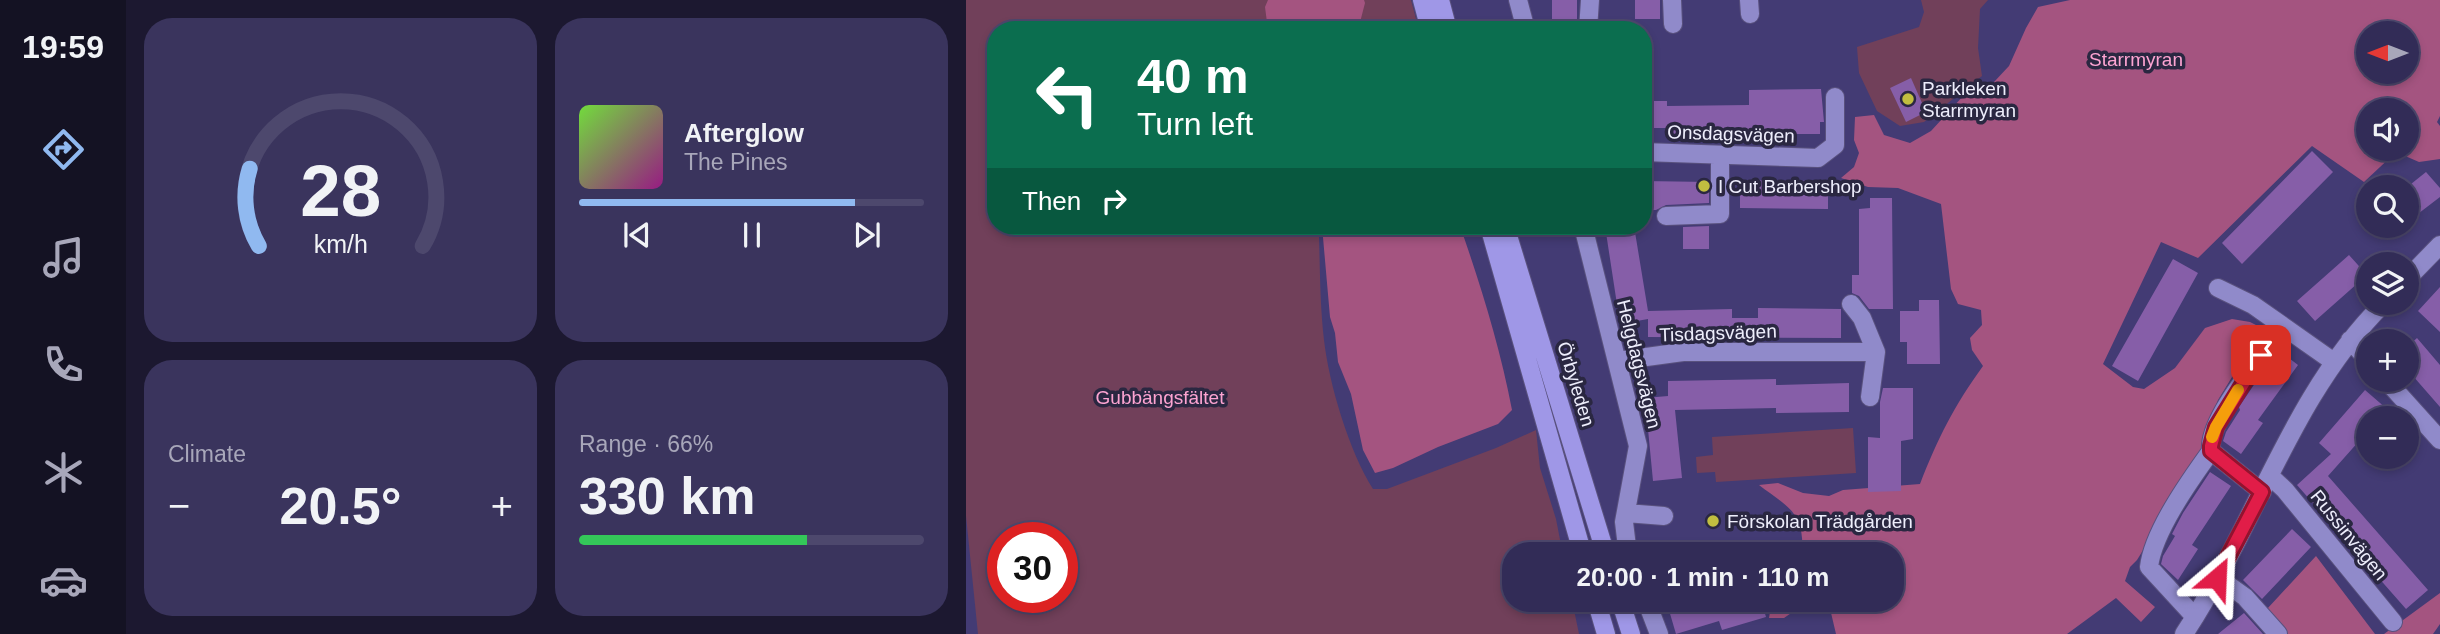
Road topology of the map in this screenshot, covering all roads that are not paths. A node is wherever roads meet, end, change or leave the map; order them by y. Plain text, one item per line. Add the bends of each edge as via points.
1 (1422, 0) edge
2 (1440, 0) edge
3 (1518, 0) edge
4 (1590, 0) edge
5 (1672, 0) edge
6 (1428, 21) edge
7 (1446, 21) edge
8 (1524, 21) edge
9 (1589, 21) edge
10 (1673, 24) dead end
11 (1835, 97) dead end
12 (1652, 152) edge
13 (1720, 155) junction
14 (1665, 216) dead end
15 (1492, 235) edge
16 (1508, 235) edge
17 (1585, 235) edge
18 (2440, 245) edge
19 (2419, 267) edge
20 (2218, 288) dead end
21 (1851, 304) dead end
22 (2373, 315) edge
23 (2350, 340) junction
24 (2356, 347) edge
25 (1876, 352) junction
26 (2261, 355) dead end
27 (1617, 361) junction
28 (2334, 362) junction
29 (2397, 392) edge
30 (1870, 397) dead end
31 (2440, 440) edge
32 (2211, 451) junction
33 (2266, 484) junction
34 (1626, 513) junction
35 (1664, 516) dead end
36 (1579, 542) edge
37 (1602, 542) edge
38 (1626, 542) edge
39 (2217, 578) junction
40 (1600, 612) edge
41 (1624, 612) edge
42 (1650, 612) edge
43 (2195, 617) junction
44 (2393, 622) dead end
45 (1606, 634) edge
46 (1631, 634) edge
47 (1658, 634) edge
48 (2184, 634) edge
49 (2278, 634) edge

1 - 6 main road
2 - 7 main road
3 - 8 street
4 - 9 street
5 - 10 street
11 - 13 street, Onsdagsvägen via 1835,145 1818,158
12 - 13 street, Onsdagsvägen
13 - 14 street via 1720,215
15 - 36 main road, Örbyleden
16 - 37 main road, Örbyleden
17 - 27 street, Helgdagsvägen
18 - 19 street
20 - 28 street via 2253,304
21 - 25 street
22 - 23 street
23 - 24 street
23 - 28 street
25 - 27 street, Tisdagsvägen via 1683,352
25 - 30 street
26 - 32 street via 2216,427
27 - 34 street, Helgdagsvägen via 1638,446
28 - 33 street
29 - 31 street
32 - 33 street, Russinvägen
32 - 43 street via 2160,530 2150,556 2149,567
33 - 39 street
33 - 44 street, Russinvägen via 2285,490
34 - 35 street
34 - 38 street, Helgdagsvägen
39 - 43 street
39 - 49 street via 2245,597
40 - 45 main road
41 - 46 main road
42 - 47 street
43 - 48 street

